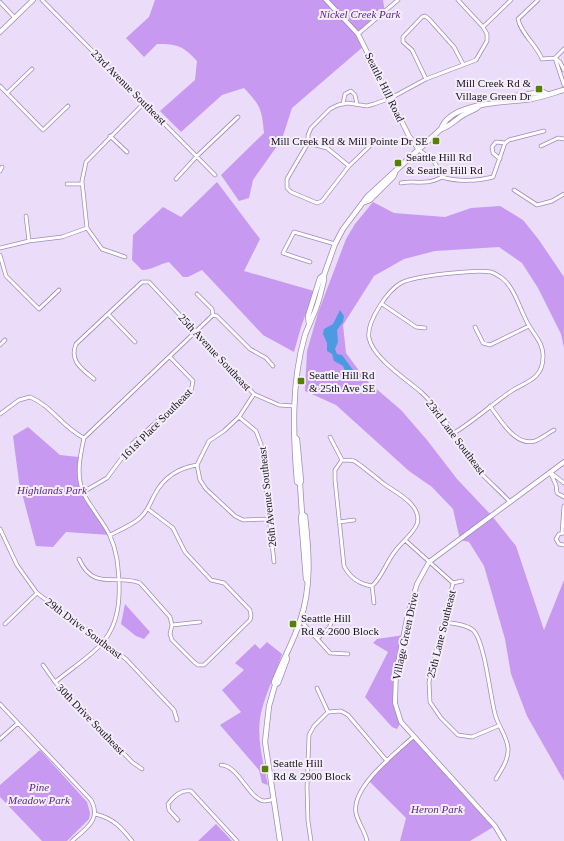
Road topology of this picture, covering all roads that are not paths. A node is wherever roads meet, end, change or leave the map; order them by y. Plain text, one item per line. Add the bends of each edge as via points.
1 (33, 0) edge
2 (42, 0) edge
3 (326, 0) edge
4 (398, 0) edge
5 (458, 0) edge
6 (511, 0) edge
7 (538, 0) edge
8 (0, 2) edge
9 (15, 18) junction
10 (483, 27) junction
11 (0, 32) edge
12 (358, 34) junction
13 (564, 49) edge
14 (555, 58) junction
15 (463, 64) junction
16 (32, 69) dead end
17 (564, 70) edge
18 (426, 79) junction
19 (0, 86) edge
20 (564, 86) edge
21 (564, 90) edge
22 (7, 93) junction
23 (391, 98) junction
24 (144, 103) junction
25 (342, 104) junction
26 (356, 104) junction
27 (68, 106) dead end
28 (238, 117) dead end
29 (544, 131) dead end
30 (110, 136) junction
31 (564, 139) edge
32 (308, 143) junction
33 (373, 143) dead end
34 (505, 143) junction
35 (541, 146) dead end
36 (419, 150) junction
37 (127, 152) dead end
38 (197, 156) junction
39 (500, 159) junction
40 (349, 166) junction
41 (2, 168) dead end
42 (0, 172) edge
43 (215, 175) dead end
44 (442, 178) junction
45 (176, 179) dead end
46 (401, 183) dead end
47 (67, 184) dead end
48 (82, 184) junction
49 (514, 190) dead end
50 (564, 194) edge
51 (26, 216) dead end
52 (87, 228) junction
53 (29, 241) junction
54 (335, 244) junction
55 (0, 248) edge
56 (0, 255) edge
57 (125, 257) dead end
58 (310, 262) dead end
59 (59, 290) dead end
60 (197, 294) dead end
61 (382, 304) junction
62 (108, 314) junction
63 (214, 315) junction
64 (529, 326) junction
65 (475, 327) dead end
66 (425, 328) dead end
67 (196, 332) junction
68 (5, 340) dead end
69 (135, 342) dead end
70 (0, 345) edge
71 (170, 357) junction
72 (272, 366) dead end
73 (94, 379) dead end
74 (254, 394) junction
75 (294, 406) junction
76 (490, 406) junction
77 (0, 414) edge
78 (239, 417) junction
79 (554, 430) dead end
80 (454, 433) junction
81 (330, 437) dead end
82 (84, 438) junction
83 (342, 460) junction
84 (564, 462) edge
85 (197, 464) junction
86 (550, 472) junction
87 (564, 483) edge
88 (83, 492) junction
89 (564, 497) edge
90 (510, 502) junction
91 (564, 506) edge
92 (148, 509) junction
93 (269, 519) junction
94 (354, 520) dead end
95 (339, 522) junction
96 (0, 531) edge
97 (563, 533) edge
98 (110, 535) junction
99 (405, 540) junction
100 (564, 545) edge
101 (79, 559) dead end
102 (274, 562) dead end
103 (429, 562) junction
104 (119, 580) junction
105 (462, 581) dead end
106 (453, 583) junction
107 (372, 586) junction
108 (37, 593) junction
109 (374, 603) dead end
110 (301, 621) junction
111 (332, 621) dead end
112 (200, 622) dead end
113 (445, 622) junction
114 (5, 624) dead end
115 (172, 625) junction
116 (317, 639) junction
117 (103, 642) junction
118 (348, 654) dead end
119 (43, 665) dead end
120 (55, 682) junction
121 (317, 688) dead end
122 (0, 704) edge
123 (328, 712) junction
124 (177, 720) dead end
125 (18, 723) junction
126 (498, 726) junction
127 (413, 737) junction
128 (0, 739) edge
129 (387, 761) junction
130 (221, 765) dead end
131 (142, 769) dead end
132 (496, 779) dead end
133 (274, 799) junction
134 (95, 814) junction
135 (178, 820) dead end
136 (72, 841) edge
137 (132, 841) edge
138 (238, 841) edge
139 (280, 841) edge
140 (311, 841) edge
141 (367, 841) edge
142 (504, 841) edge

1 - 9 street
2 - 24 street, 23rd Avenue Southeast
3 - 12 street, Seattle Hill Road
4 - 12 street
5 - 10 street
6 - 10 street
7 - 14 street via 518,19 520,26 539,50 542,58
8 - 9 street
9 - 11 street
10 - 15 street via 487,41 476,60
12 - 23 street, Seattle Hill Road
13 - 14 street
14 - 17 street
14 - 20 street
15 - 18 street
15 - 18 street via 454,47 425,16 405,33 403,42 412,50
16 - 22 street
18 - 23 street
19 - 22 street
21 - 36 main road via 525,100 479,106 441,129
22 - 27 street via 43,130
23 - 26 street via 368,106
23 - 36 street, Seattle Hill Road via 409,136
24 - 30 street
24 - 38 street, 23rd Avenue Southeast
25 - 26 street
25 - 26 street via 345,94 351,91 355,95
25 - 32 street via 330,109 311,128
28 - 38 street
29 - 34 street via 513,137
30 - 37 street
30 - 48 street via 86,162
31 - 35 street via 558,138
32 - 40 street via 327,148
32 - 40 street via 287,179 286,184 290,192 317,203 326,197
33 - 40 street
34 - 39 street
34 - 39 street via 496,142 492,147 492,153
36 - 44 street via 434,161
36 - 54 main road via 370,200 365,202 351,218
38 - 43 street, 23rd Avenue Southeast
38 - 45 street
39 - 44 street via 493,176 486,179
41 - 42 street
44 - 46 street via 428,183
47 - 48 street
48 - 52 street
49 - 50 street via 537,205
51 - 53 street
52 - 53 street via 62,237
52 - 57 street via 102,249
53 - 55 street
54 - 58 street via 294,232 283,253
54 - 75 main road via 309,324 298,368
56 - 59 street via 6,276 39,309
60 - 63 street via 212,309
61 - 64 street via 392,290 402,282 464,272 491,272 502,278 509,287
61 - 66 street via 416,328
61 - 80 street, 23rd Lane Southeast via 370,324 369,338 375,350 384,361 422,393
62 - 67 street, 25th Avenue Southeast via 146,281
62 - 69 street
62 - 73 street via 76,344 73,354 79,366
63 - 67 street
63 - 72 street via 250,349 266,358
64 - 65 street via 490,345 483,343
64 - 76 street via 541,345 541,370 535,378
67 - 71 street
67 - 74 street, 25th Avenue Southeast
68 - 70 street
71 - 82 street
71 - 88 street, 161st Place Southeast via 193,381 191,391 128,449 107,478
74 - 75 street, 25th Avenue Southeast via 279,405
74 - 78 street
75 - 110 main road via 308,583
76 - 79 street via 513,435 521,440 535,441
76 - 80 street via 473,422
77 - 82 street via 19,400 30,397 44,403 72,431
78 - 85 street via 209,441
78 - 93 street, 26th Avenue Southeast via 256,431 260,438
80 - 90 street, 23rd Lane Southeast via 480,472
81 - 83 street
82 - 88 street via 79,476
83 - 95 street via 335,470
83 - 99 street via 358,463 411,503 418,516 417,523
84 - 86 street, Village Green Drive
85 - 92 street via 173,474 156,493
85 - 93 street via 200,480 206,489 235,516 243,520
86 - 87 street
86 - 89 street via 557,493
86 - 90 street, Village Green Drive
88 - 98 street
90 - 103 street, Village Green Drive
91 - 97 street
92 - 98 street via 139,519
92 - 115 street via 173,528 192,560 211,580 224,583 250,610 251,616 250,620 204,665 194,662 172,640
93 - 102 street, 26th Avenue Southeast
94 - 95 street
95 - 107 street via 342,559 347,572 362,585
96 - 108 street, 29th Drive Southeast via 17,565
97 - 100 street via 557,535 556,539 559,544
98 - 104 street via 117,558
99 - 103 street, 25th Lane Southeast
99 - 107 street
101 - 104 street via 89,574 98,579
103 - 106 street, 25th Lane Southeast
103 - 127 street, Village Green Drive via 417,584 396,673 395,703 401,722
104 - 115 street via 140,583 168,614
104 - 117 street via 117,617
105 - 106 street
106 - 113 street, 25th Lane Southeast
107 - 109 street
108 - 114 street
108 - 117 street, 29th Drive Southeast
110 - 116 street
110 - 133 main road via 269,706 265,742
111 - 116 street via 329,628
112 - 115 street
113 - 126 street via 468,626 478,637
113 - 126 street, 25th Lane Southeast via 429,682 430,702 458,735 472,737
116 - 118 street via 330,653
117 - 120 street via 93,654
117 - 124 street, 29th Drive Southeast via 147,681 174,710
119 - 120 street, 30th Drive Southeast
120 - 131 street, 30th Drive Southeast via 132,762
121 - 123 street
122 - 125 street
123 - 129 street via 341,711 348,715
123 - 140 street via 309,735 307,788
125 - 128 street
125 - 134 street via 91,800
126 - 132 street via 506,738 508,749 506,761
127 - 129 street
127 - 142 street, Village Green Drive via 495,826
129 - 141 street via 368,780 356,802 356,813
130 - 133 street via 229,767 258,798 265,801
133 - 139 main road
134 - 136 street via 88,826
134 - 137 street via 108,817
135 - 138 street via 169,810 168,804 172,798 187,790 194,794

